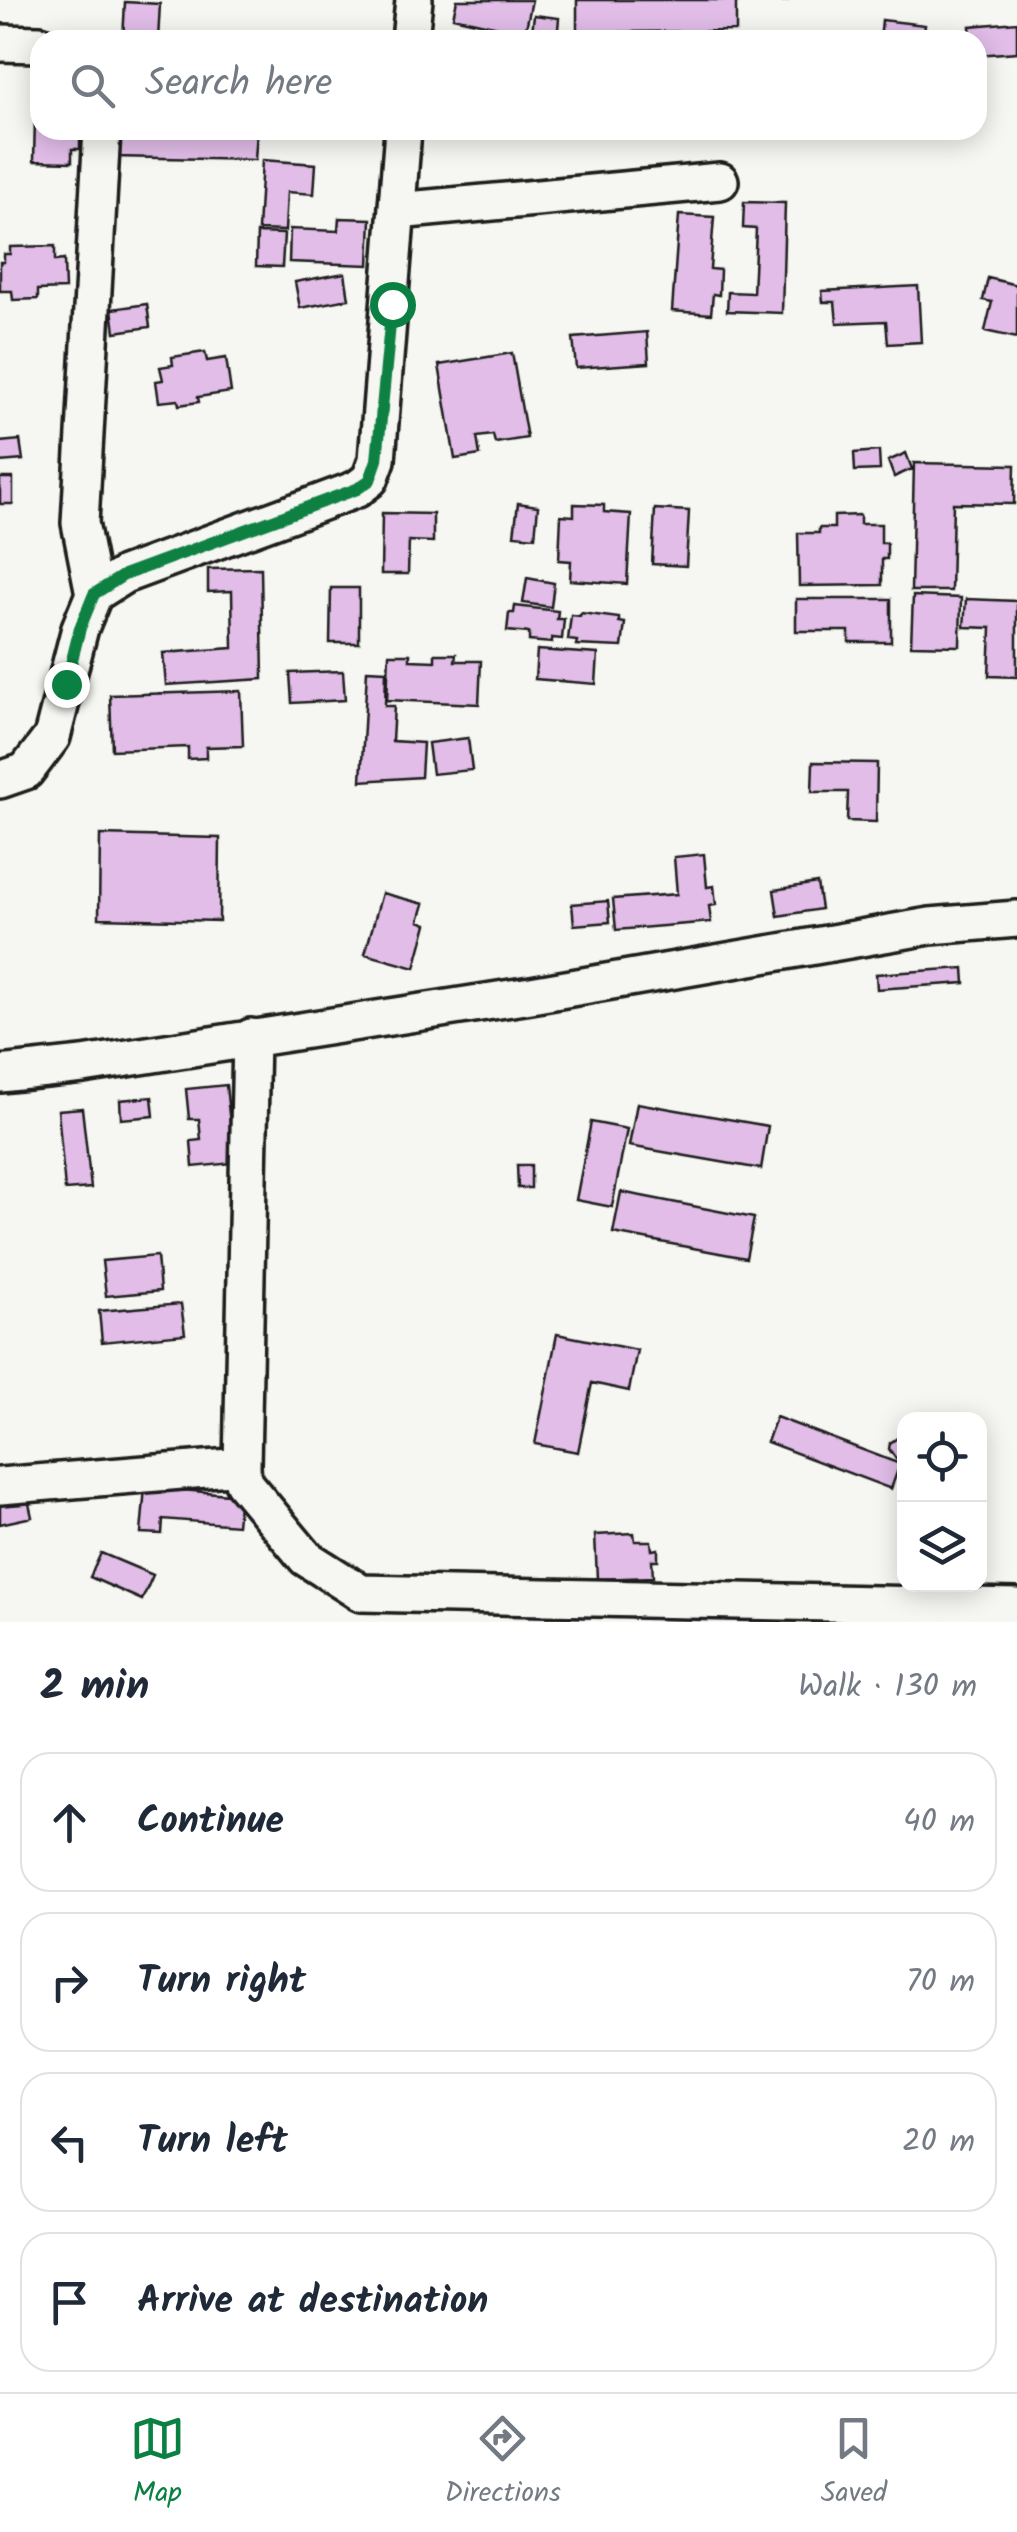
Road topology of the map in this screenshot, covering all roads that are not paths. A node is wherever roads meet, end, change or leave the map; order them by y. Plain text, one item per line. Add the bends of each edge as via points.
1 (414, 0) edge
2 (411, 30) edge
3 (0, 43) edge
4 (30, 44) edge
5 (101, 140) edge
6 (402, 140) edge
7 (720, 181) dead end
8 (397, 212) junction
9 (94, 594) junction
10 (0, 780) edge
11 (1017, 919) edge
12 (251, 1036) junction
13 (0, 1074) edge
14 (242, 1466) junction
15 (0, 1486) edge
16 (1017, 1607) edge
17 (689, 1610) edge

1 - 2 street
3 - 4 street
5 - 9 street via 80,524
6 - 8 street
7 - 8 street
8 - 9 street via 370,480 124,575
9 - 10 street via 52,737 26,771
11 - 12 street via 930,926
12 - 13 street
12 - 14 street
14 - 15 street
14 - 17 street via 243,1482 306,1558 360,1593
16 - 17 street

